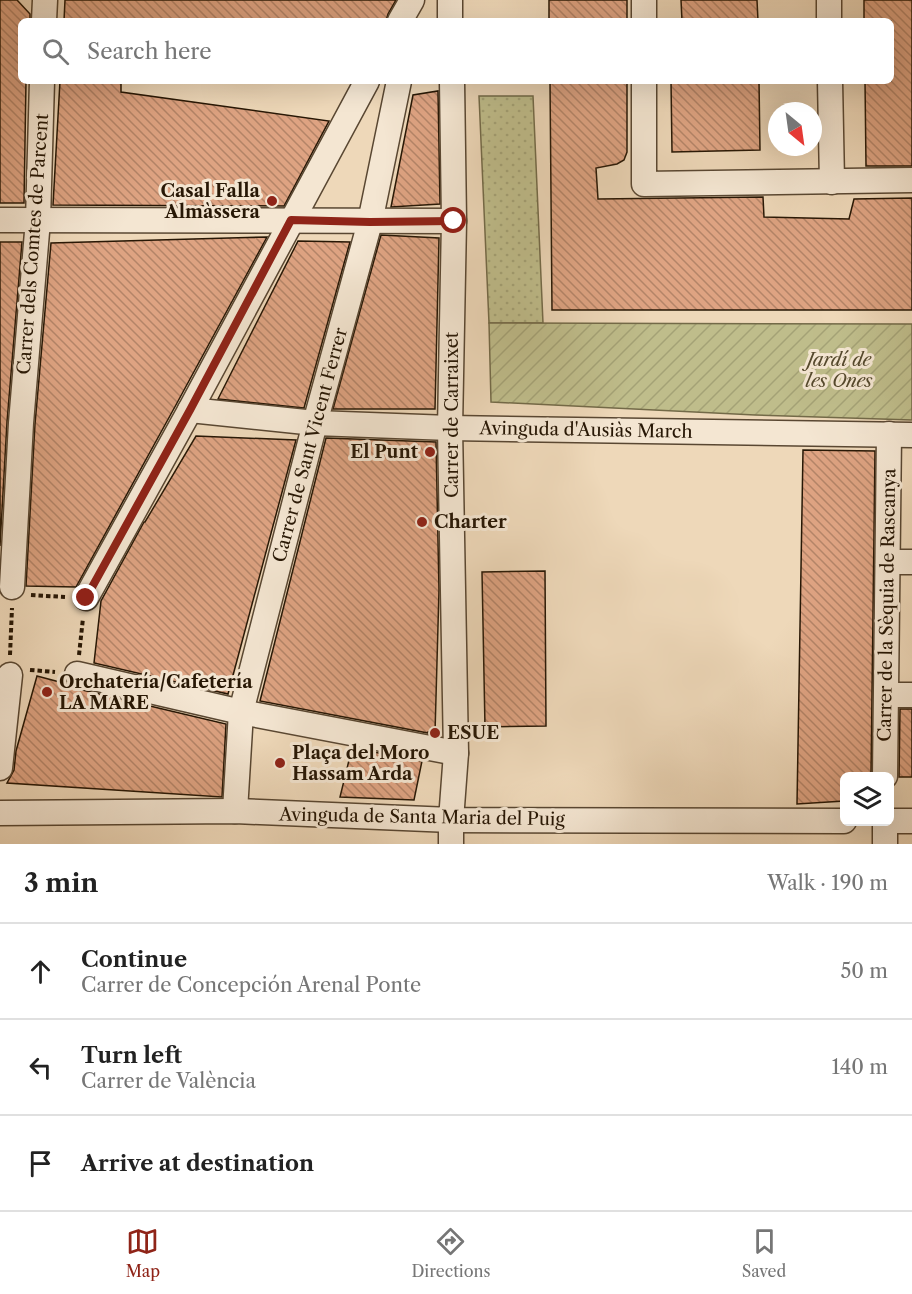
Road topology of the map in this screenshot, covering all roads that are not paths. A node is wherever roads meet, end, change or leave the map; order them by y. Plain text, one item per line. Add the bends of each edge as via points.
1 (45, 0) edge
2 (414, 0) edge
3 (450, 0) edge
4 (644, 0) edge
5 (829, 0) edge
6 (44, 18) edge
7 (402, 18) edge
8 (412, 18) edge
9 (450, 18) edge
10 (644, 18) edge
11 (829, 18) edge
12 (42, 84) edge
13 (365, 84) edge
14 (398, 84) edge
15 (452, 84) edge
16 (644, 84) edge
17 (830, 84) edge
18 (912, 180) edge
19 (832, 182) junction
20 (0, 219) edge
21 (38, 220) junction
22 (291, 220) junction
23 (454, 221) junction
24 (370, 222) junction
25 (190, 410) junction
26 (315, 423) junction
27 (10, 424) edge
28 (450, 428) junction
29 (900, 434) edge
30 (888, 562) junction
31 (912, 562) edge
32 (12, 590) road end
33 (86, 598) road end
34 (10, 672) road end
35 (77, 674) road end
36 (886, 695) junction
37 (912, 695) edge
38 (241, 712) junction
39 (456, 753) junction
40 (0, 768) edge
41 (885, 772) edge
42 (235, 811) junction
43 (0, 813) edge
44 (840, 821) edge
45 (894, 821) edge
46 (912, 821) edge
47 (885, 826) edge
48 (451, 832) edge
49 (885, 844) edge

1 - 6 street
2 - 7 street
2 - 8 street
3 - 9 street
4 - 10 street
5 - 11 street
12 - 21 street, Carrer dels Comtes de Parcent
13 - 22 street
14 - 24 street, Carrer de Sant Vicent Ferrer
15 - 23 street, Carrer de Carraixet
16 - 19 street via 644,184
17 - 19 street
18 - 19 street
20 - 21 street
21 - 22 street
21 - 27 street, Carrer dels Comtes de Parcent
22 - 24 street
22 - 25 street
23 - 24 street
23 - 28 street, Carrer de Carraixet
24 - 26 street, Carrer de Sant Vicent Ferrer
25 - 26 street, Avinguda d'Ausiàs March
25 - 33 street
26 - 28 street, Avinguda d'Ausiàs March
26 - 38 street, Carrer de Sant Vicent Ferrer
27 - 32 street, Carrer dels Comtes de Parcent
28 - 29 street, Avinguda d'Ausiàs March
28 - 39 street, Carrer de Carraixet
29 - 30 street, Carrer de la Sèquia de Rascanya
30 - 31 street
30 - 36 street, Carrer de la Sèquia de Rascanya
34 - 40 street
35 - 38 street
36 - 37 street
36 - 41 street, Carrer de la Sèquia de Rascanya
38 - 39 street
38 - 42 street, Carrer de Sant Vicent Ferrer
39 - 48 street, Carrer de Carraixet
42 - 43 street, Avinguda de Santa Maria del Puig
42 - 48 street, Avinguda de Santa Maria del Puig
44 - 48 street, Avinguda de Santa Maria del Puig
45 - 46 street
47 - 49 street

